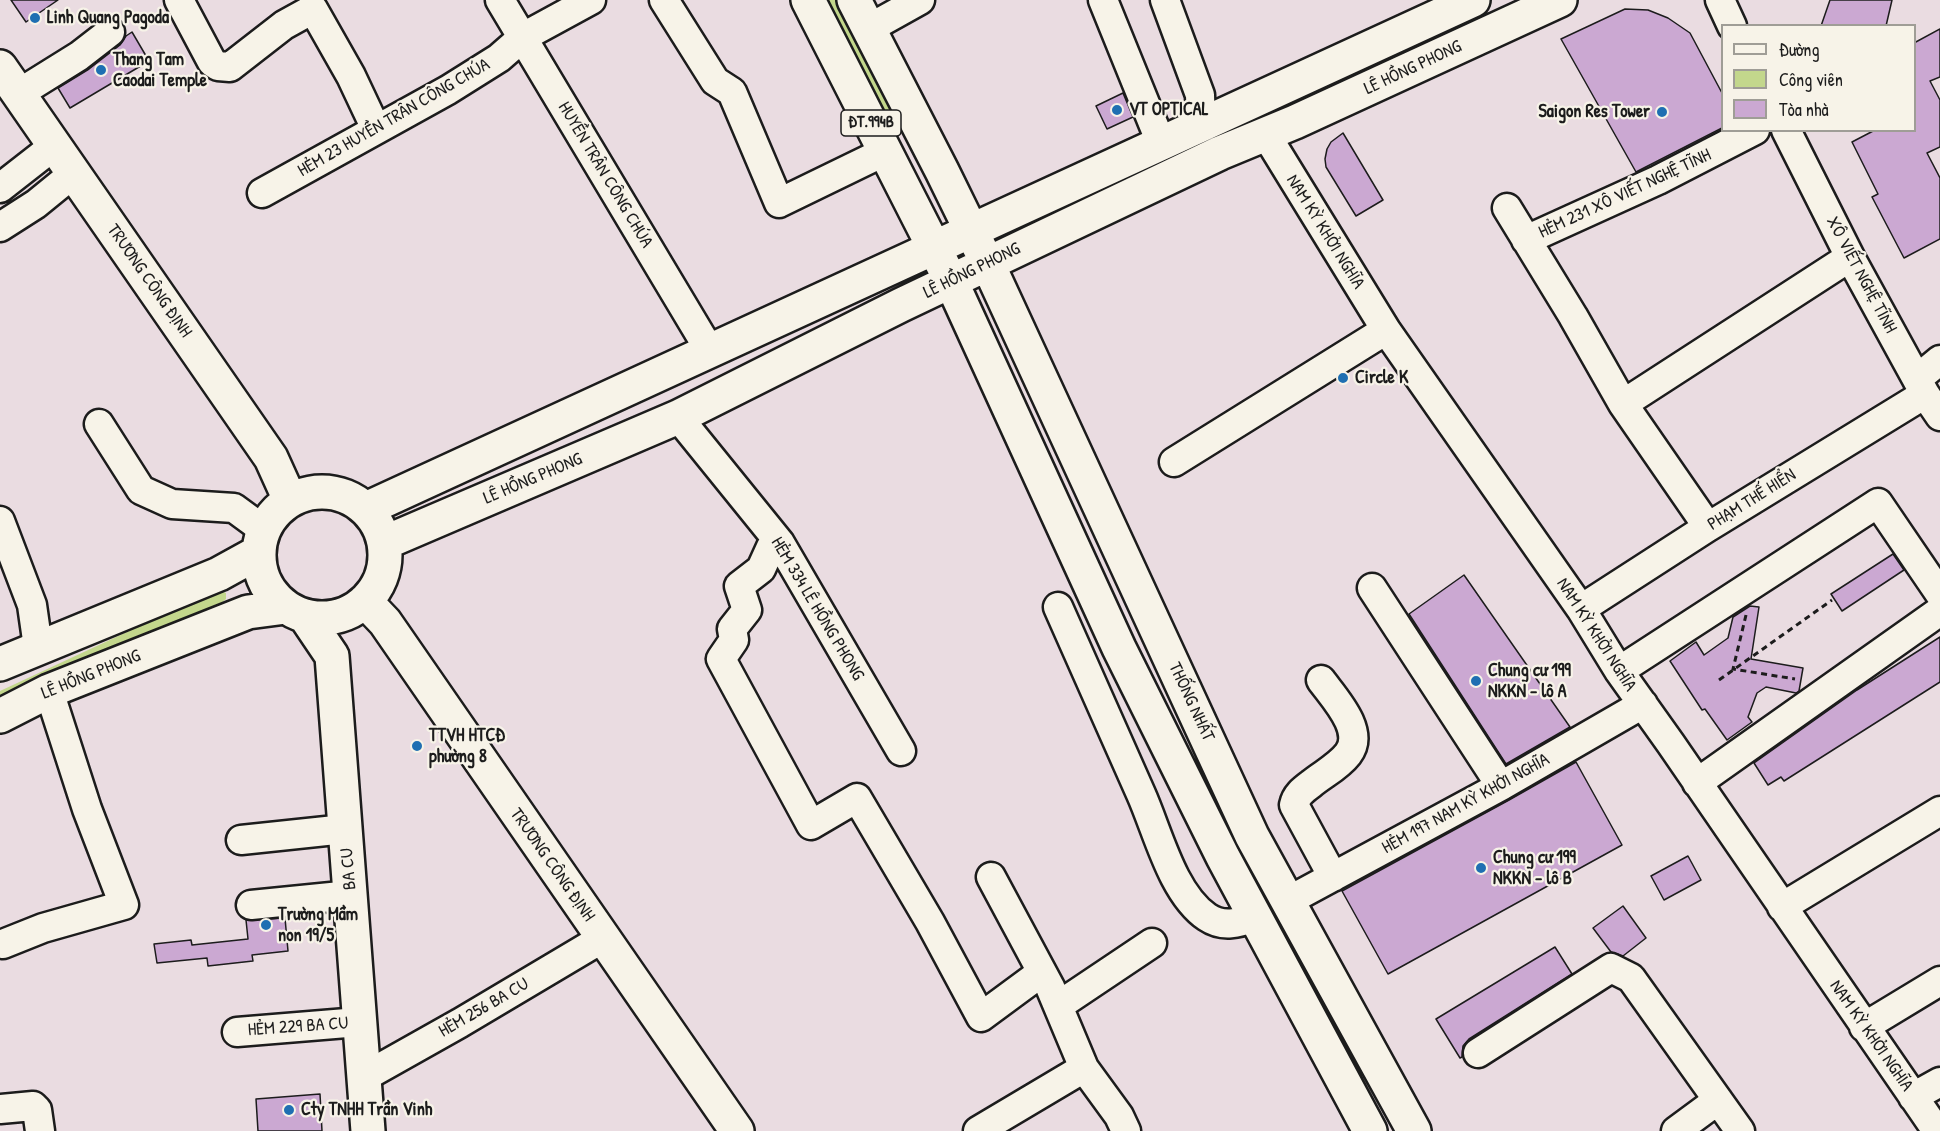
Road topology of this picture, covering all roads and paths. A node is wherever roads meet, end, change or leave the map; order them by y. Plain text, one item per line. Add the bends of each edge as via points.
1 (179, 0) edge
2 (500, 0) edge
3 (591, 0) edge
4 (664, 0) edge
5 (808, 0) edge
6 (854, 0) edge
7 (920, 0) edge
8 (1103, 0) edge
9 (1165, 0) edge
10 (1473, 0) edge
11 (1560, 0) edge
12 (1720, 0) edge
13 (1430, 9) edge
14 (1731, 24) edge
15 (868, 28) junction
16 (111, 32) dead end
17 (523, 37) junction
18 (6, 78) edge
19 (1246, 104) junction
20 (1201, 124) junction
21 (375, 129) junction
22 (1751, 132) edge
23 (1787, 132) edge
24 (1265, 133) junction
25 (1161, 143) junction
26 (55, 145) junction
27 (886, 151) junction
28 (1220, 153) junction
29 (74, 173) junction
30 (0, 188) edge
31 (262, 194) dead end
32 (1507, 208) dead end
33 (0, 227) edge
34 (970, 231) junction
35 (1526, 240) junction
36 (934, 247) junction
37 (1850, 257) junction
38 (988, 263) junction
39 (951, 281) junction
40 (1386, 330) junction
41 (710, 351) junction
42 (1940, 360) edge
43 (1927, 396) edge
44 (1623, 404) junction
45 (678, 417) junction
46 (99, 424) dead end
47 (1174, 462) dead end
48 (290, 500) junction
49 (366, 509) junction
50 (0, 521) edge
51 (1708, 527) junction
52 (262, 541) junction
53 (384, 543) junction
54 (780, 543) junction
55 (1372, 588) dead end
56 (1940, 594) edge
57 (1832, 600) dead end
58 (365, 601) junction
59 (1058, 607) dead end
60 (1581, 609) junction
61 (296, 611) junction
62 (1940, 611) edge
63 (1747, 613) dead end
64 (1156, 628) junction
65 (38, 647) junction
66 (1119, 648) junction
67 (0, 664) edge
68 (1733, 669) junction
69 (1619, 671) junction
70 (1795, 679) dead end
71 (1321, 680) dead end
72 (1719, 680) dead end
73 (49, 691) junction
74 (1643, 704) junction
75 (0, 716) edge
76 (901, 751) dead end
77 (1696, 783) junction
78 (1501, 786) junction
79 (1940, 811) edge
80 (345, 829) junction
81 (242, 840) dead end
82 (991, 877) dead end
83 (1333, 877) junction
84 (351, 895) junction
85 (1288, 902) junction
86 (251, 905) dead end
87 (1782, 907) junction
88 (1255, 917) junction
89 (603, 938) junction
90 (1152, 943) dead end
91 (3, 944) dead end
92 (1042, 972) junction
93 (1940, 981) edge
94 (1058, 1006) junction
95 (359, 1022) junction
96 (1864, 1027) junction
97 (237, 1032) dead end
98 (1478, 1053) dead end
99 (1084, 1068) junction
100 (364, 1077) junction
101 (1940, 1082) edge
102 (1913, 1097) junction
103 (1718, 1101) junction
104 (0, 1110) edge
105 (1405, 1128) edge
106 (40, 1131) edge
107 (369, 1131) edge
108 (737, 1131) edge
109 (978, 1131) edge
110 (1126, 1131) edge
111 (1370, 1131) edge
112 (1676, 1131) edge
113 (1740, 1131) edge
114 (1937, 1131) edge

1 - 21 street via 212,62 230,67 284,25 313,9 351,76
2 - 17 street, HUYỀN TRÂN CÔNG CHÚA
3 - 17 street, HẺM 23 HUYỀN TRÂN CÔNG CHÚA
4 - 27 street via 715,81 732,92 779,203
5 - 27 main road, ĐT.994B
6 - 15 main road, ĐT.994B
7 - 15 street
8 - 25 street
9 - 20 street via 1200,95
10 - 13 main road, LÊ HỒNG PHONG
11 - 24 main road, LÊ HỒNG PHONG
12 - 14 street
13 - 19 main road, LÊ HỒNG PHONG
15 - 34 main road, ĐT.994B
16 - 18 street via 79,56
17 - 21 street, HẺM 23 HUYỀN TRÂN CÔNG CHÚA via 499,58 448,90
17 - 41 street, HUYỀN TRÂN CÔNG CHÚA
18 - 26 main road, TRƯƠNG CÔNG ĐỊNH
19 - 20 main road, LÊ HỒNG PHONG
19 - 24 main road
20 - 25 main road, LÊ HỒNG PHONG
20 - 28 main road
21 - 31 street, HẺM 23 HUYỀN TRÂN CÔNG CHÚA
22 - 35 street, HẺM 231 XÔ VIẾT NGHỆ TĨNH
23 - 37 street, XÔ VIẾT NGHỆ TĨNH
24 - 28 main road, LÊ HỒNG PHONG
24 - 40 street, NAM KỲ KHỞI NGHĨA
25 - 34 main road, LÊ HỒNG PHONG
26 - 29 main road, TRƯƠNG CÔNG ĐỊNH
26 - 30 street
27 - 36 main road, ĐT.994B
28 - 38 main road, LÊ HỒNG PHONG
29 - 33 street
29 - 48 main road, TRƯƠNG CÔNG ĐỊNH via 271,458
32 - 35 street
34 - 36 main road, LÊ HỒNG PHONG
34 - 38 main road, THỐNG NHẤT
35 - 44 street
36 - 39 main road
36 - 41 main road, LÊ HỒNG PHONG
37 - 43 street, XÔ VIẾT NGHỆ TĨNH
37 - 44 street
38 - 39 main road, LÊ HỒNG PHONG
38 - 64 main road, THỐNG NHẤT
39 - 45 main road, LÊ HỒNG PHONG
39 - 66 main road
40 - 47 street
40 - 60 street, NAM KỲ KHỞI NGHĨA
41 - 49 main road, LÊ HỒNG PHONG
42 - 43 street, PHẠM THẾ HIỂN
43 - 51 street, PHẠM THẾ HIỂN
44 - 51 street
45 - 53 main road, LÊ HỒNG PHONG
45 - 54 street, HẺM 334 LÊ HỒNG PHONG
46 - 52 street via 141,490 172,504 234,508
48 - 49 main road via 329,491 349,497
48 - 52 main road via 274,513
49 - 53 main road via 378,525
50 - 65 street via 32,605
51 - 60 street, PHẠM THẾ HIỂN
52 - 61 main road via 262,573 271,592
52 - 65 main road via 219,573
53 - 58 main road via 384,566
54 - 76 street, HẺM 334 LÊ HỒNG PHONG
54 - 92 street via 771,547 761,569 739,586 747,610 732,629 734,640 721,659 811,825 857,798 981,1017
55 - 78 street
56 - 69 street via 1878,503
57 - 68 path
58 - 61 main road via 347,613 326,618
58 - 89 main road, TRƯƠNG CÔNG ĐỊNH via 385,622
59 - 88 street via 1173,873 1190,902 1208,918 1221,923 1236,924
60 - 69 street, NAM KỲ KHỞI NGHĨA
61 - 73 main road, LÊ HỒNG PHONG via 248,612
61 - 80 main road, BA CU via 332,656
62 - 77 street
63 - 68 path
64 - 66 main road
64 - 85 main road, THỐNG NHẤT via 1252,836
65 - 67 main road
66 - 88 main road
68 - 70 path
68 - 72 path
69 - 74 street, NAM KỲ KHỞI NGHĨA
71 - 83 street via 1349,720 1352,747 1339,763 1300,792 1294,805
73 - 75 main road, LÊ HỒNG PHONG
73 - 91 street via 87,809 124,905
74 - 77 street, NAM KỲ KHỞI NGHĨA
74 - 78 street, HẺM 197 NAM KỲ KHỞI NGHĨA
77 - 87 street, NAM KỲ KHỞI NGHĨA
78 - 83 street, HẺM 197 NAM KỲ KHỞI NGHĨA
79 - 87 street
80 - 81 street
80 - 84 main road, BA CU
82 - 92 street
83 - 85 street, HẺM 197 NAM KỲ KHỞI NGHĨA
84 - 86 street
84 - 95 main road, BA CU
85 - 105 main road, THỐNG NHẤT
87 - 96 street, NAM KỲ KHỞI NGHĨA
88 - 111 main road
89 - 100 street, HẺM 256 BA CU
89 - 108 main road, TRƯƠNG CÔNG ĐỊNH
90 - 94 street
92 - 94 street
93 - 96 street
94 - 99 street
95 - 97 street, HẺM 229 BA CU
95 - 100 main road, BA CU
96 - 102 street, NAM KỲ KHỞI NGHĨA
98 - 103 street via 1611,968 1631,978
99 - 109 street
99 - 110 street
100 - 107 main road, BA CU
101 - 102 street
102 - 114 street, NAM KỲ KHỞI NGHĨA
103 - 112 street
103 - 113 street
104 - 106 street via 33,1106

